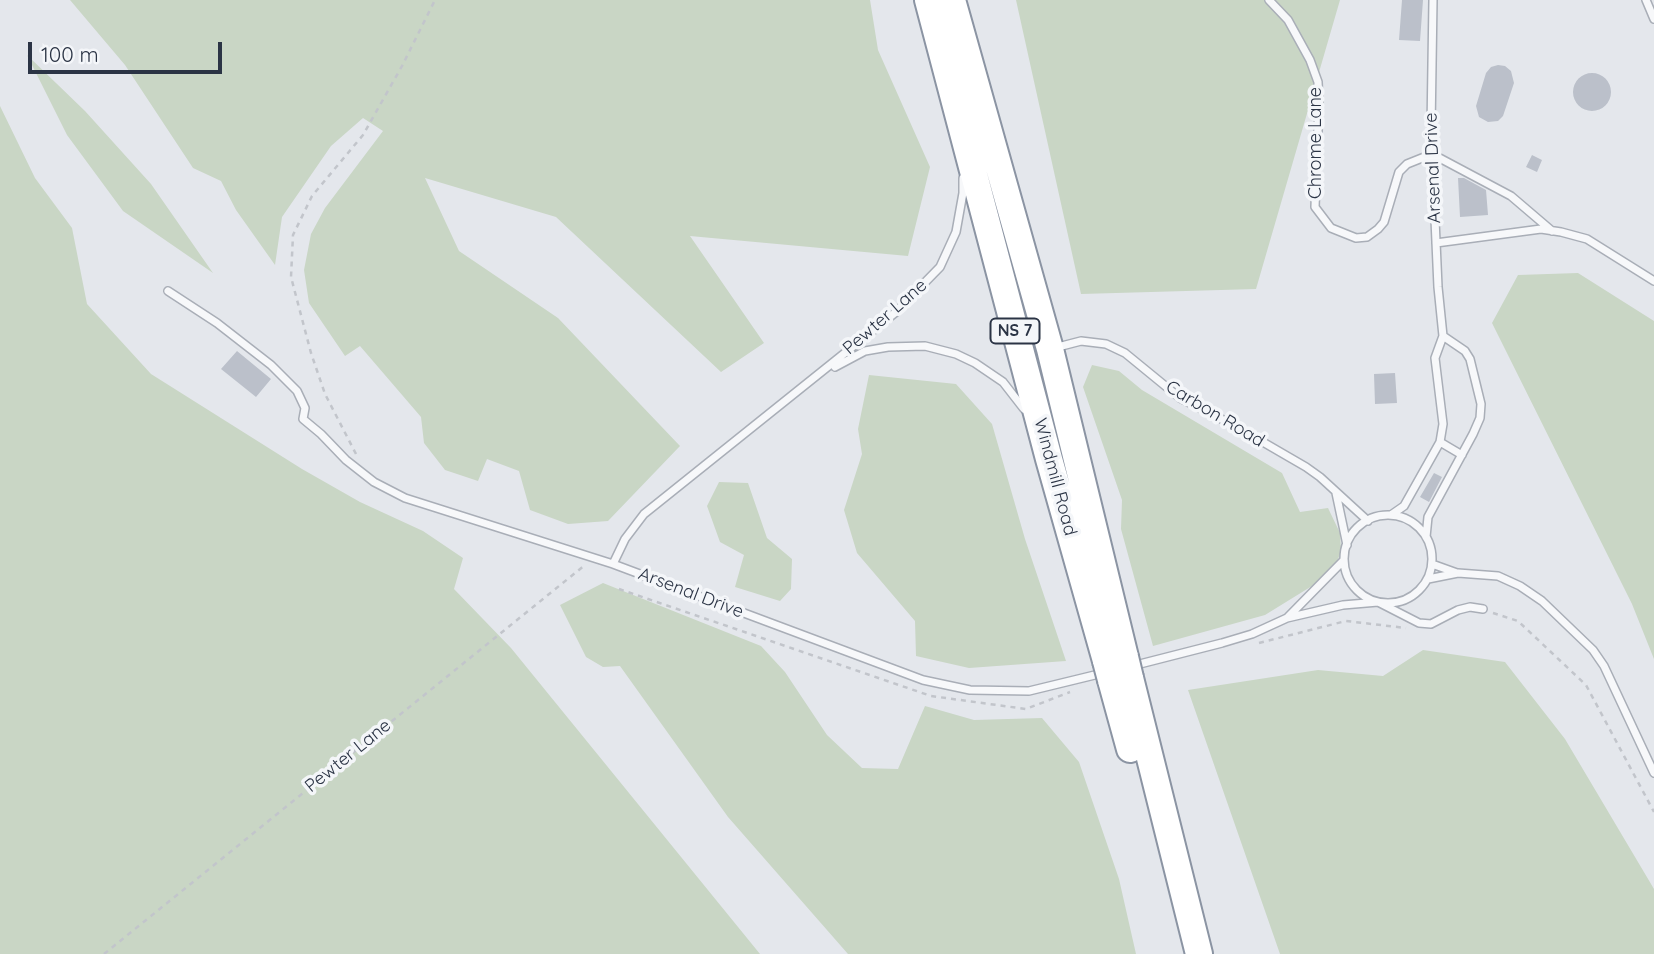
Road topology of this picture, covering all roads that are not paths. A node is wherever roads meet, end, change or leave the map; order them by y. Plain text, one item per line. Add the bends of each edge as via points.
1 (1269, 0) edge
2 (1433, 0) edge
3 (1646, 0) edge
4 (937, 3) edge
5 (1654, 19) edge
6 (1432, 154) junction
7 (962, 163) dead end
8 (962, 173) dead end
9 (1552, 231) junction
10 (1436, 243) junction
11 (1654, 281) edge
12 (168, 291) dead end
13 (1443, 336) junction
14 (1050, 349) junction
15 (785, 400) junction
16 (1026, 414) dead end
17 (1031, 425) dead end
18 (1440, 442) junction
19 (1462, 455) junction
20 (1336, 493) junction
21 (1391, 515) junction
22 (1368, 521) junction
23 (1426, 537) junction
24 (1073, 543) junction
25 (1347, 545) junction
26 (1344, 560) junction
27 (613, 564) junction
28 (1433, 564) junction
29 (1458, 573) junction
30 (1428, 579) junction
31 (1378, 602) junction
32 (1483, 609) dead end
33 (1287, 618) junction
34 (1118, 669) junction
35 (1654, 773) edge
36 (1184, 954) edge
37 (1199, 954) edge

1 - 6 lane, Chrome Lane via 1288,20 1318,82 1315,207 1331,228 1356,238 1378,229 1399,172 1406,164
2 - 6 lane, Arsenal Drive
3 - 5 lane
4 - 7 lane via 933,35
4 - 14 highway, Windmill Road / NS 7
4 - 24 highway, Windmill Road / NS 7
6 - 9 lane via 1511,196
6 - 10 lane, Arsenal Drive
8 - 15 lane, Pewter Lane via 964,192 956,232 940,268 896,312
9 - 10 lane
9 - 11 lane via 1587,239
10 - 13 lane, Arsenal Drive
12 - 27 lane, Arsenal Drive via 271,365 297,391 305,408 303,419 374,482 405,499
13 - 18 lane, Arsenal Drive via 1435,358 1443,424
13 - 19 lane via 1470,359 1481,404
14 - 20 lane, Carbon Road via 1081,341 1106,344 1125,353 1180,398 1306,467
14 - 34 highway, Windmill Road / NS 7
15 - 16 lane, Pewter Lane via 865,351 925,346 975,363 1003,382
15 - 27 lane, Pewter Lane via 644,514
17 - 24 lane
18 - 19 lane
18 - 21 lane, Arsenal Drive via 1404,506
19 - 23 lane via 1428,517
20 - 22 lane, Carbon Road
20 - 25 lane
21 - 22 lane
21 - 23 lane via 1417,526
22 - 25 lane
23 - 28 lane
24 - 34 highway, Windmill Road / NS 7
25 - 26 lane
26 - 31 lane via 1353,586
26 - 33 lane, Arsenal Drive
27 - 33 lane, Arsenal Drive via 923,680 970,690 1029,691 1222,643
28 - 29 lane
28 - 30 lane
29 - 30 lane
29 - 35 lane via 1499,576 1520,586 1593,650
30 - 31 lane via 1407,599
31 - 32 lane via 1419,623 1431,624 1458,610
31 - 33 lane, Arsenal Drive
34 - 36 highway, Windmill Road / NS 7
34 - 37 highway, Windmill Road / NS 7

